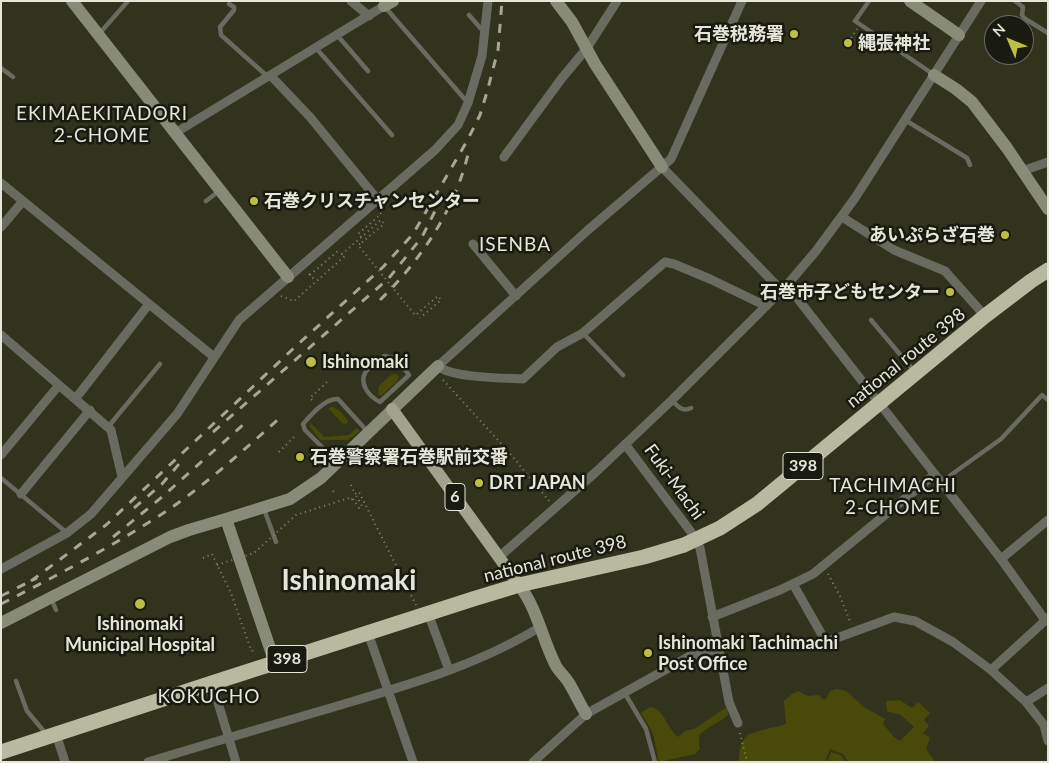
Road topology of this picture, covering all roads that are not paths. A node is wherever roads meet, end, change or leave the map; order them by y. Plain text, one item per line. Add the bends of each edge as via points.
1 (72, 1) edge
2 (128, 1) edge
3 (351, 1) edge
4 (488, 1) edge
5 (556, 1) edge
6 (617, 1) edge
7 (742, 1) edge
8 (869, 1) edge
9 (910, 1) edge
10 (981, 1) edge
11 (1015, 1) edge
12 (230, 4) dead end
13 (389, 4) edge
14 (470, 15) dead end
15 (369, 16) junction
16 (1048, 32) edge
17 (486, 34) junction
18 (99, 35) junction
19 (337, 35) junction
20 (959, 35) junction
21 (316, 48) junction
22 (587, 48) junction
23 (1, 68) edge
24 (368, 71) dead end
25 (934, 75) junction
26 (270, 76) junction
27 (13, 78) dead end
28 (468, 103) junction
29 (905, 120) junction
30 (175, 133) junction
31 (392, 135) dead end
32 (504, 157) dead end
33 (1048, 162) edge
34 (970, 166) dead end
35 (662, 167) junction
36 (1022, 171) junction
37 (1, 183) edge
38 (220, 190) junction
39 (23, 201) junction
40 (206, 201) dead end
41 (377, 204) junction
42 (1048, 209) edge
43 (842, 217) junction
44 (1, 227) edge
45 (473, 244) dead end
46 (1048, 270) edge
47 (288, 277) junction
48 (784, 288) junction
49 (516, 296) junction
50 (150, 304) junction
51 (766, 306) junction
52 (985, 316) junction
53 (871, 320) dead end
54 (583, 333) junction
55 (1, 335) edge
56 (214, 357) junction
57 (160, 364) dead end
58 (440, 372) junction
59 (916, 374) junction
60 (623, 375) dead end
61 (59, 384) junction
62 (76, 398) junction
63 (672, 400) junction
64 (1048, 400) edge
65 (880, 403) junction
66 (388, 404) junction
67 (691, 408) dead end
68 (90, 410) junction
69 (108, 427) junction
70 (368, 432) junction
71 (625, 444) junction
72 (1, 455) edge
73 (337, 462) junction
74 (935, 474) junction
75 (122, 477) junction
76 (1, 478) edge
77 (941, 482) junction
78 (21, 494) junction
79 (264, 508) junction
80 (226, 519) junction
81 (1048, 520) edge
82 (66, 533) junction
83 (696, 540) junction
84 (276, 542) dead end
85 (498, 558) junction
86 (1000, 559) junction
87 (1, 569) edge
88 (793, 584) junction
89 (519, 585) junction
90 (51, 597) junction
91 (56, 610) dead end
92 (422, 610) junction
93 (712, 617) junction
94 (1046, 619) edge
95 (1, 623) edge
96 (540, 628) junction
97 (368, 633) junction
98 (719, 649) junction
99 (275, 664) junction
100 (449, 670) junction
101 (991, 670) junction
102 (16, 681) dead end
103 (212, 683) junction
104 (1048, 688) edge
105 (388, 691) junction
106 (624, 692) junction
107 (1026, 702) junction
108 (586, 714) junction
109 (738, 723) road end
110 (53, 736) junction
111 (229, 737) junction
112 (1048, 740) edge
113 (1, 752) edge
114 (65, 762) edge
115 (148, 762) edge
116 (236, 762) edge
117 (414, 762) edge
118 (533, 762) edge
119 (655, 762) edge

1 - 18 street
2 - 18 lane
3 - 15 street
4 - 17 street
5 - 22 street
6 - 22 street
7 - 35 street via 675,153
8 - 25 lane via 855,21
9 - 20 street
10 - 20 street
11 - 16 lane via 1023,7 1024,18
12 - 26 lane via 234,10 220,27 220,35
13 - 15 street
13 - 28 lane
14 - 17 lane
15 - 19 street
17 - 28 street
18 - 30 street
19 - 21 street
19 - 24 lane
20 - 25 street
21 - 26 street
21 - 31 lane
22 - 32 street
22 - 35 street
23 - 27 lane
25 - 29 street
25 - 36 street via 972,102
26 - 30 street
26 - 41 street via 310,117
28 - 41 street via 458,126
29 - 34 lane via 966,158
29 - 43 street
30 - 38 street
33 - 36 street
35 - 48 street
35 - 49 street
36 - 42 street
37 - 39 street
38 - 40 lane
38 - 47 street
39 - 44 street
39 - 50 street
41 - 47 street
43 - 48 street
43 - 52 street via 894,250 945,271
45 - 49 street
46 - 52 highway, national route 398 / 398
47 - 56 street via 239,320
48 - 51 street
48 - 65 street
49 - 58 street
50 - 56 street
50 - 62 street
51 - 54 street via 665,262
51 - 63 street
52 - 59 highway, national route 398 / 398
53 - 59 lane
54 - 58 street via 557,347 523,379
54 - 60 lane
55 - 61 street
56 - 75 street via 177,414
57 - 69 lane
58 - 66 street
59 - 65 highway, national route 398 / 398
61 - 62 street
61 - 72 street
62 - 68 street
63 - 67 lane via 680,409
63 - 71 street
64 - 77 lane via 1042,395 1001,439
65 - 74 street
65 - 83 highway, national route 398 / 398 via 757,504
66 - 66 lane via 376,400 365,389 363,381 366,372 384,356 396,358 409,375
66 - 70 street
66 - 85 main road, 6
68 - 69 street
68 - 78 street
69 - 75 street via 113,433
70 - 73 street
70 - 73 lane via 338,399 329,400 306,420 304,430
71 - 83 street, Fuki-Machi
71 - 85 street
73 - 79 street via 290,499
74 - 77 street
74 - 88 street via 813,574
75 - 82 street via 91,514
76 - 78 lane
77 - 86 street
78 - 82 lane
79 - 80 street
79 - 84 lane
80 - 90 street via 170,537
80 - 99 street
81 - 86 street
82 - 87 street
83 - 89 highway, national route 398 / 398 via 644,557
83 - 93 street
85 - 89 main road, 6
86 - 94 street
88 - 93 street
88 - 101 street via 826,642 894,617 915,621 953,642
89 - 92 highway, national route 398 / 398
89 - 96 street via 527,595
90 - 91 lane
90 - 95 street
92 - 97 highway, national route 398 / 398
92 - 100 street
93 - 98 street
94 - 101 street
96 - 100 street
96 - 108 street via 556,667 568,681
97 - 99 highway, national route 398 / 398
97 - 105 street
98 - 106 street via 690,656
98 - 109 street via 729,702
99 - 103 highway, national route 398 / 398
100 - 105 street
101 - 107 street
102 - 110 lane via 27,711
103 - 110 highway, national route 398 / 398
103 - 111 street
104 - 107 street
105 - 111 street
105 - 117 street
106 - 108 street
106 - 119 lane via 646,729
107 - 112 street via 1044,725
108 - 118 street
110 - 113 highway, national route 398 / 398
110 - 114 street
111 - 115 street
111 - 116 street

